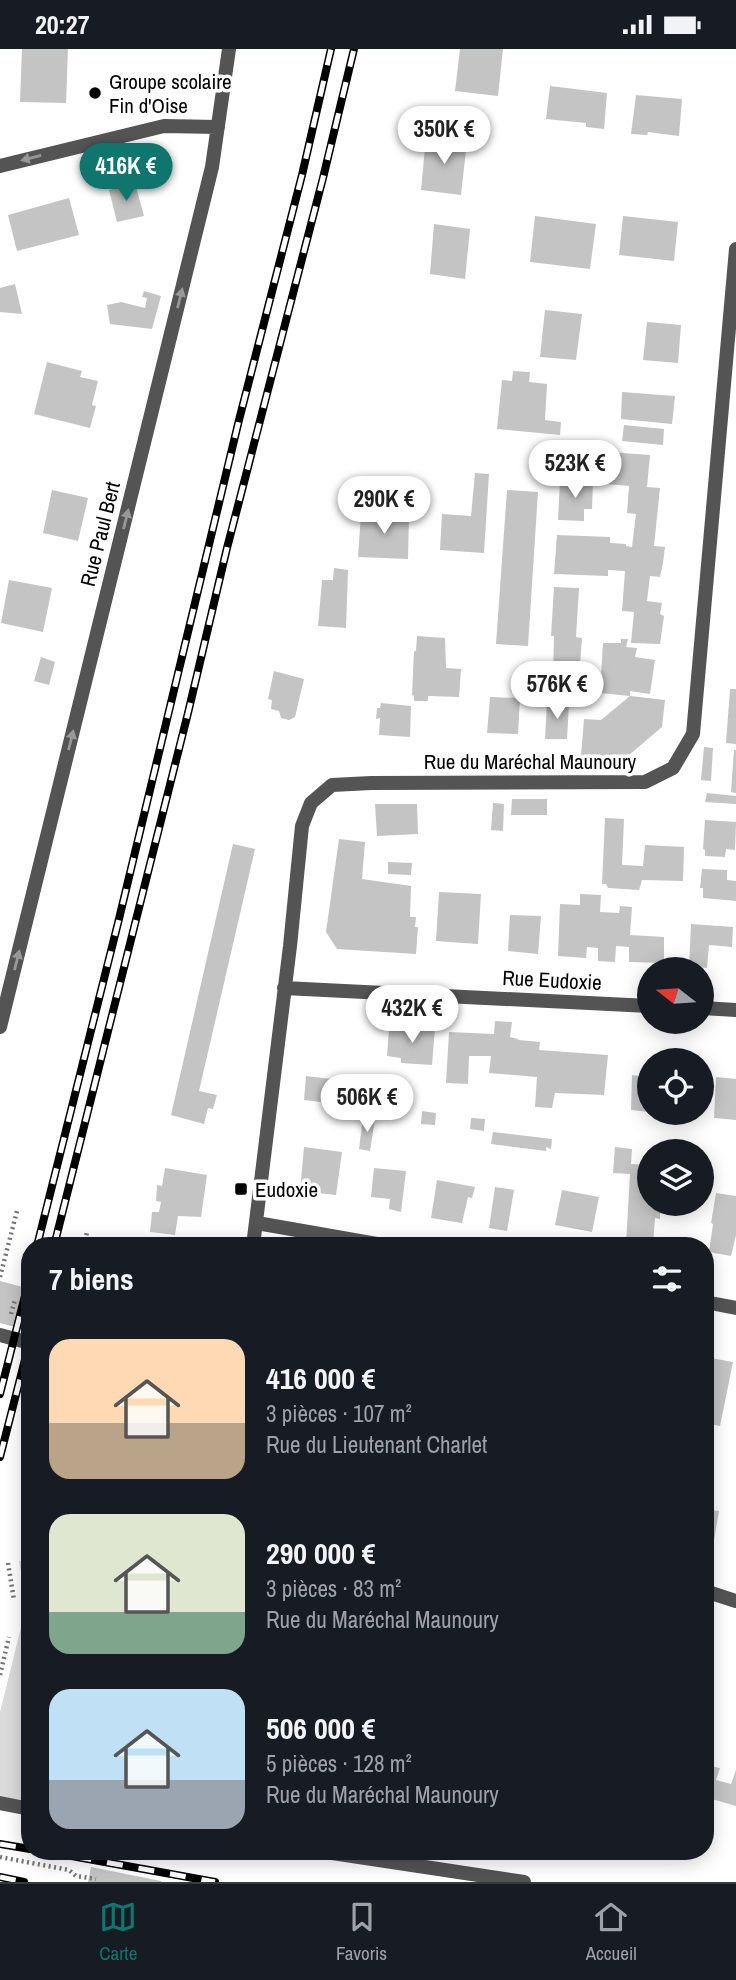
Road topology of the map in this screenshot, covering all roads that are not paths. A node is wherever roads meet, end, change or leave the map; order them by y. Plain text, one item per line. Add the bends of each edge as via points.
1 (229, 49) edge
2 (218, 127) junction
3 (0, 166) edge
4 (736, 249) edge
5 (284, 988) junction
6 (637, 1005) edge
7 (714, 1009) edge
8 (736, 1010) edge
9 (0, 1027) edge
10 (257, 1223) junction
11 (255, 1237) edge
12 (336, 1237) edge
13 (714, 1304) edge
14 (736, 1308) edge
15 (0, 1335) edge
16 (21, 1341) edge
17 (714, 1594) edge
18 (736, 1601) edge
19 (0, 1803) edge
20 (21, 1807) edge
21 (379, 1860) edge
22 (524, 1882) edge

1 - 2 street, Rue Paul Bert
2 -> 3 street via 164,126
9 -> 2 street, Rue Paul Bert via 212,167
4 - 5 street, Rue du Maréchal Maunoury via 693,734 673,768 645,782 332,785 311,803 302,826
5 - 6 street, Rue Eudoxie
5 - 10 street, Rue du Maréchal Maunoury
7 - 8 street
10 - 11 street, Rue du Maréchal Maunoury
10 - 12 street
13 - 14 street
15 - 16 street
17 - 18 street
19 - 20 street
21 - 22 street

